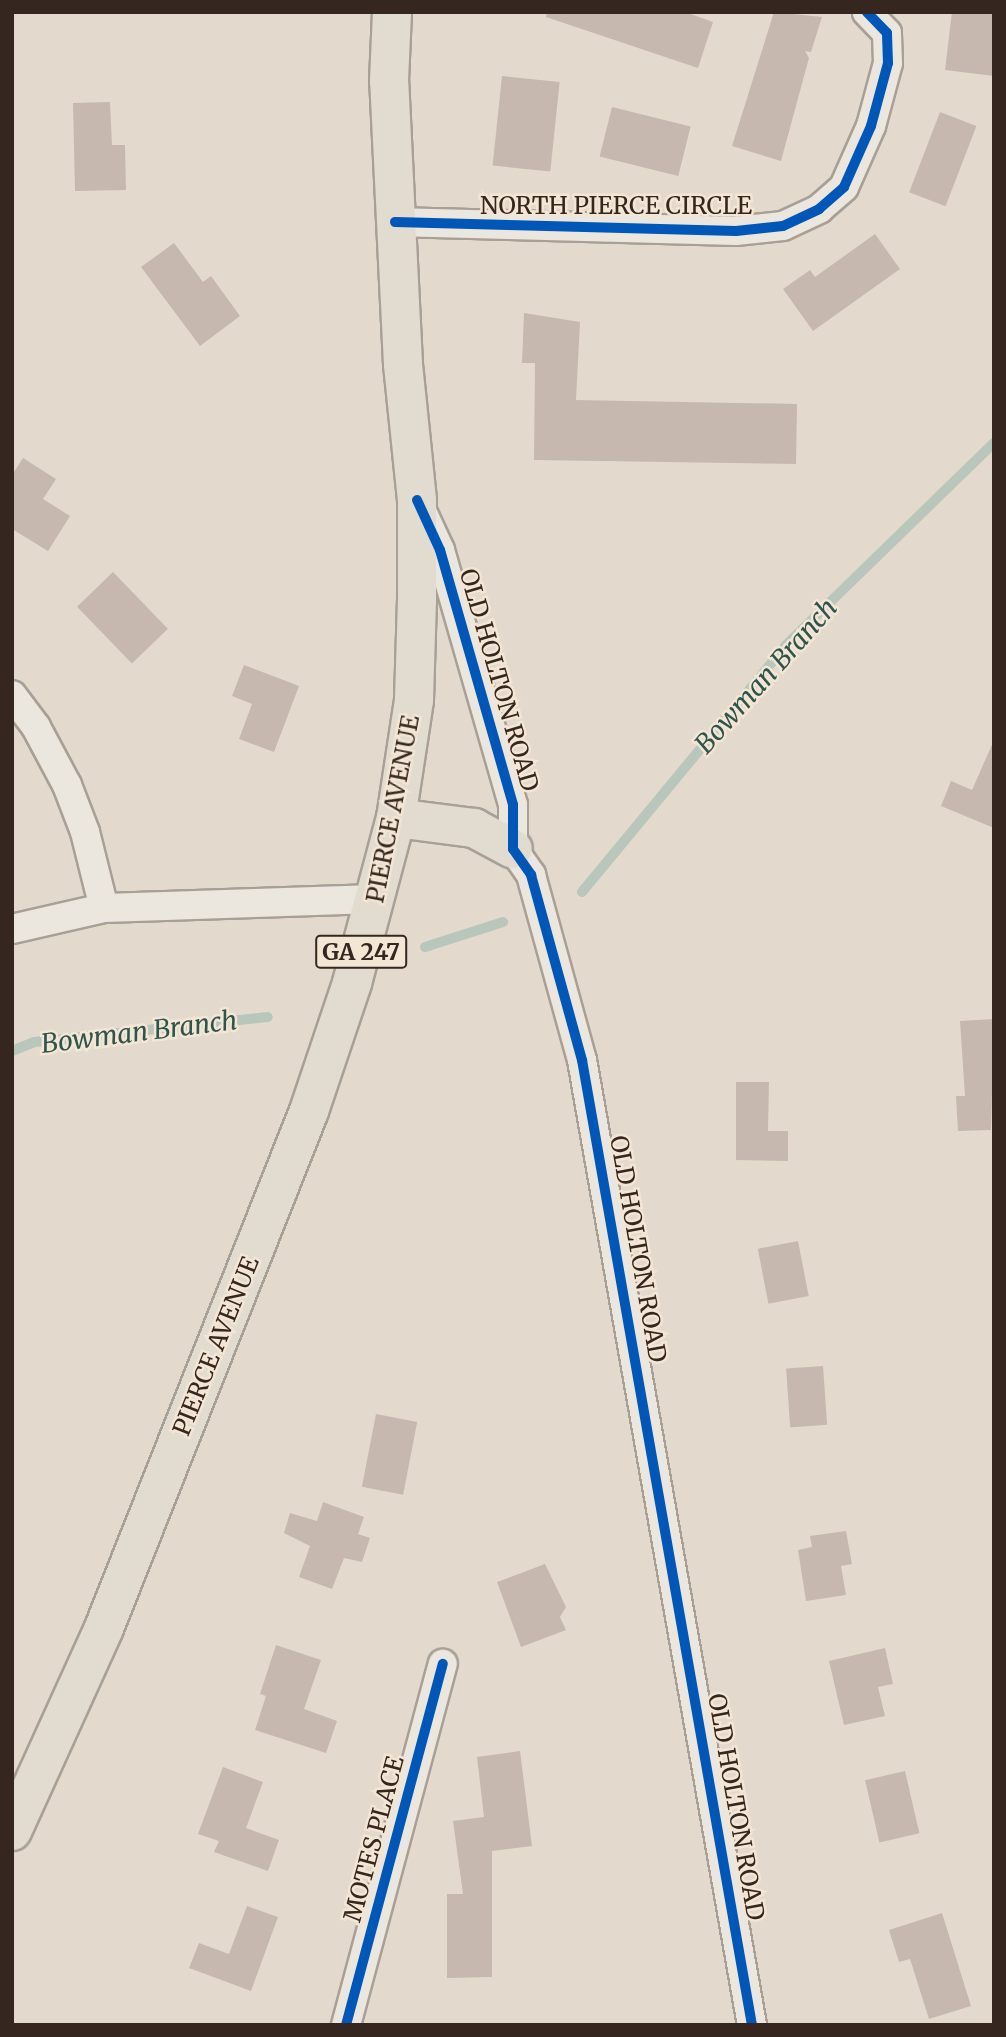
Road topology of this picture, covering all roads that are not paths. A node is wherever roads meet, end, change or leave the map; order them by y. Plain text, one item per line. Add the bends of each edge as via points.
1 (392, 12) edge
2 (867, 12) edge
3 (395, 222) junction
4 (417, 500) junction
5 (12, 695) edge
6 (396, 818) junction
7 (513, 849) junction
8 (376, 899) junction
9 (104, 908) junction
10 (12, 929) edge
11 (443, 1664) dead end
12 (12, 1831) edge
13 (346, 2025) edge
14 (752, 2025) edge

1 - 3 main road, PIERCE AVENUE / GA 247 via 389,81
2 - 3 street, NORTH PIERCE CIRCLE via 887,33 888,63 871,126 844,187 819,209 783,226 736,231
3 - 4 main road, PIERCE AVENUE / GA 247
4 - 6 main road, PIERCE AVENUE / GA 247 via 414,700
4 - 7 street, OLD HOLTON ROAD via 440,550 513,804
5 - 9 street via 36,727 67,785 85,832
6 - 7 main road via 474,828
6 - 8 main road, PIERCE AVENUE / GA 247
7 - 14 street, OLD HOLTON ROAD via 531,875 582,1060
8 - 9 street
8 - 12 main road, PIERCE AVENUE / GA 247 via 304,1124 104,1628
9 - 10 street
11 - 13 street, MOTES PLACE

